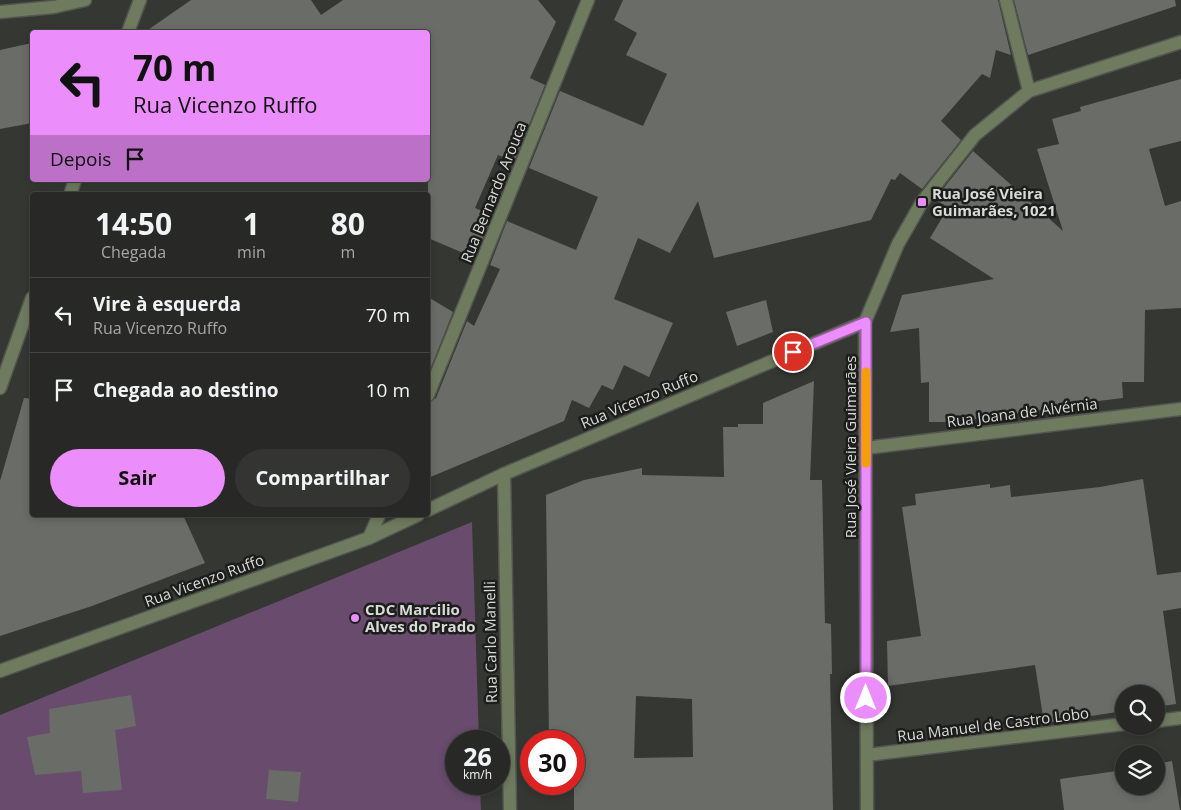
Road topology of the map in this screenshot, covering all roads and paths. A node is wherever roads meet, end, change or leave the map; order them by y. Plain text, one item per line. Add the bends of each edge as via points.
1 (85, 0) edge
2 (140, 0) edge
3 (588, 0) edge
4 (1006, 0) edge
5 (0, 12) edge
6 (129, 30) edge
7 (1181, 42) edge
8 (1029, 91) junction
9 (30, 304) edge
10 (866, 322) junction
11 (0, 388) edge
12 (430, 390) edge
13 (1181, 409) edge
14 (866, 448) junction
15 (504, 474) junction
16 (430, 509) edge
17 (378, 517) edge
18 (414, 517) edge
19 (370, 538) junction
20 (0, 671) edge
21 (1181, 718) edge
22 (1165, 720) edge
23 (1115, 725) edge
24 (867, 755) junction
25 (510, 810) edge
26 (867, 810) edge

1 - 5 street via 54,7
2 - 6 street
3 - 12 street, Rua Bernardo Arouca
4 - 8 street
7 - 8 street, Rua José Vieira Guimarães
8 - 10 street, Rua José Vieira Guimarães via 975,135 922,202 898,244
9 - 11 street
10 - 14 street, Rua José Vieira Guimarães
10 - 15 street, Rua Vicenzo Ruffo
13 - 14 street, Rua Joana de Alvérnia
14 - 24 street, Rua José Vieira Guimarães
15 - 16 street, Rua Vicenzo Ruffo
15 - 25 street, Rua Carlo Manelli
17 - 19 street
18 - 19 street, Rua Vicenzo Ruffo
19 - 20 street, Rua Vicenzo Ruffo
21 - 22 street
23 - 24 street, Rua Manuel de Castro Lobo
24 - 26 street, Rua José Vieira Guimarães

